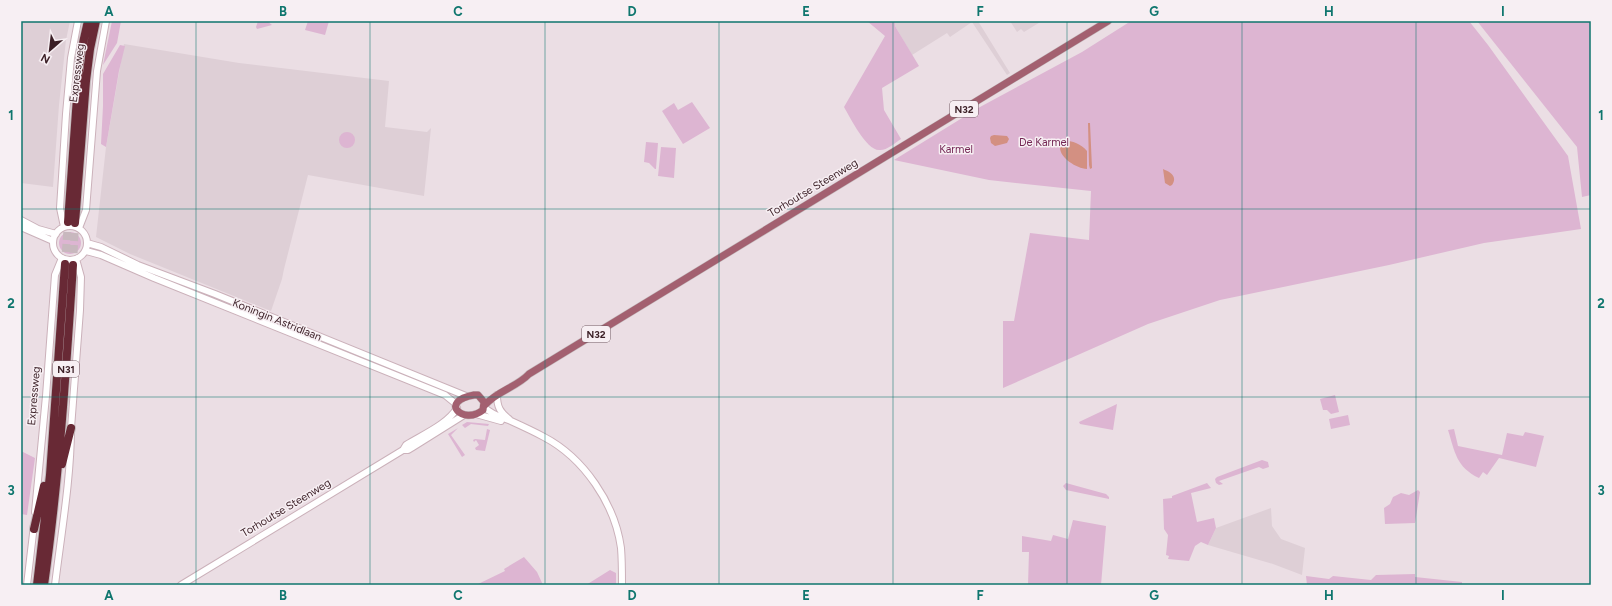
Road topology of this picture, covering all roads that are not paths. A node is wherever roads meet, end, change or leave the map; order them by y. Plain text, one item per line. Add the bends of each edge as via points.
1 (78, 21) edge
2 (88, 21) edge
3 (96, 21) edge
4 (106, 21) edge
5 (1108, 21) edge
6 (21, 220) edge
7 (71, 225) junction
8 (21, 227) edge
9 (56, 234) junction
10 (53, 241) junction
11 (87, 244) junction
12 (86, 251) junction
13 (69, 262) junction
14 (338, 344) junction
15 (335, 351) junction
16 (529, 374) junction
17 (497, 395) junction
18 (466, 396) junction
19 (484, 403) junction
20 (456, 406) junction
21 (476, 414) junction
22 (464, 415) junction
23 (512, 422) junction
24 (519, 426) junction
25 (71, 428) junction
26 (403, 450) junction
27 (54, 474) junction
28 (34, 529) junction
29 (27, 585) edge
30 (38, 585) edge
31 (44, 585) edge
32 (55, 585) edge
33 (181, 585) edge
34 (622, 585) edge

1 - 7 street, Expressweg via 71,58 60,208
2 - 7 highway, Expressweg via 80,56
3 - 7 highway, Expressweg via 86,75
4 - 7 street, Expressweg via 97,71 86,210
5 - 16 main road, Torhoutse Steenweg / N32
6 - 9 street via 38,229
7 - 9 street
7 - 11 street via 85,234
8 - 10 street
9 - 10 street
10 - 13 street via 55,250
11 - 12 street
11 - 14 street, Koningin Astridlaan via 101,247 133,263
12 - 13 street via 82,256
12 - 15 street, Koningin Astridlaan via 101,254
13 - 25 street via 81,278
13 - 27 highway, Expressweg / N31
13 - 28 street, Expressweg via 55,275
14 - 15 street
14 - 18 street, Koningin Astridlaan
15 - 20 street, Koningin Astridlaan via 449,396
16 - 17 main road, Torhoutse Steenweg / N32
16 - 19 main road, Torhoutse Steenweg / N32 via 522,375
17 - 19 main road, Torhoutse Steenweg / N32
17 - 23 street via 498,407
18 - 19 main road via 478,395
18 - 20 main road via 459,399
19 - 21 main road, N32 via 480,412
19 - 23 street via 494,415
20 - 22 main road
20 - 26 street, Torhoutse Steenweg via 446,421 406,445
21 - 22 main road
21 - 24 street
22 - 26 street, Torhoutse Steenweg via 408,450
23 - 24 street
24 - 34 street via 556,444 593,480 610,510 617,531 622,556
25 - 27 highway via 62,463
25 - 32 street
26 - 33 street, Torhoutse Steenweg
27 - 28 highway via 45,484
27 - 30 highway, Expressweg / N31
27 - 31 highway, Expressweg / N31
28 - 29 street, Expressweg

